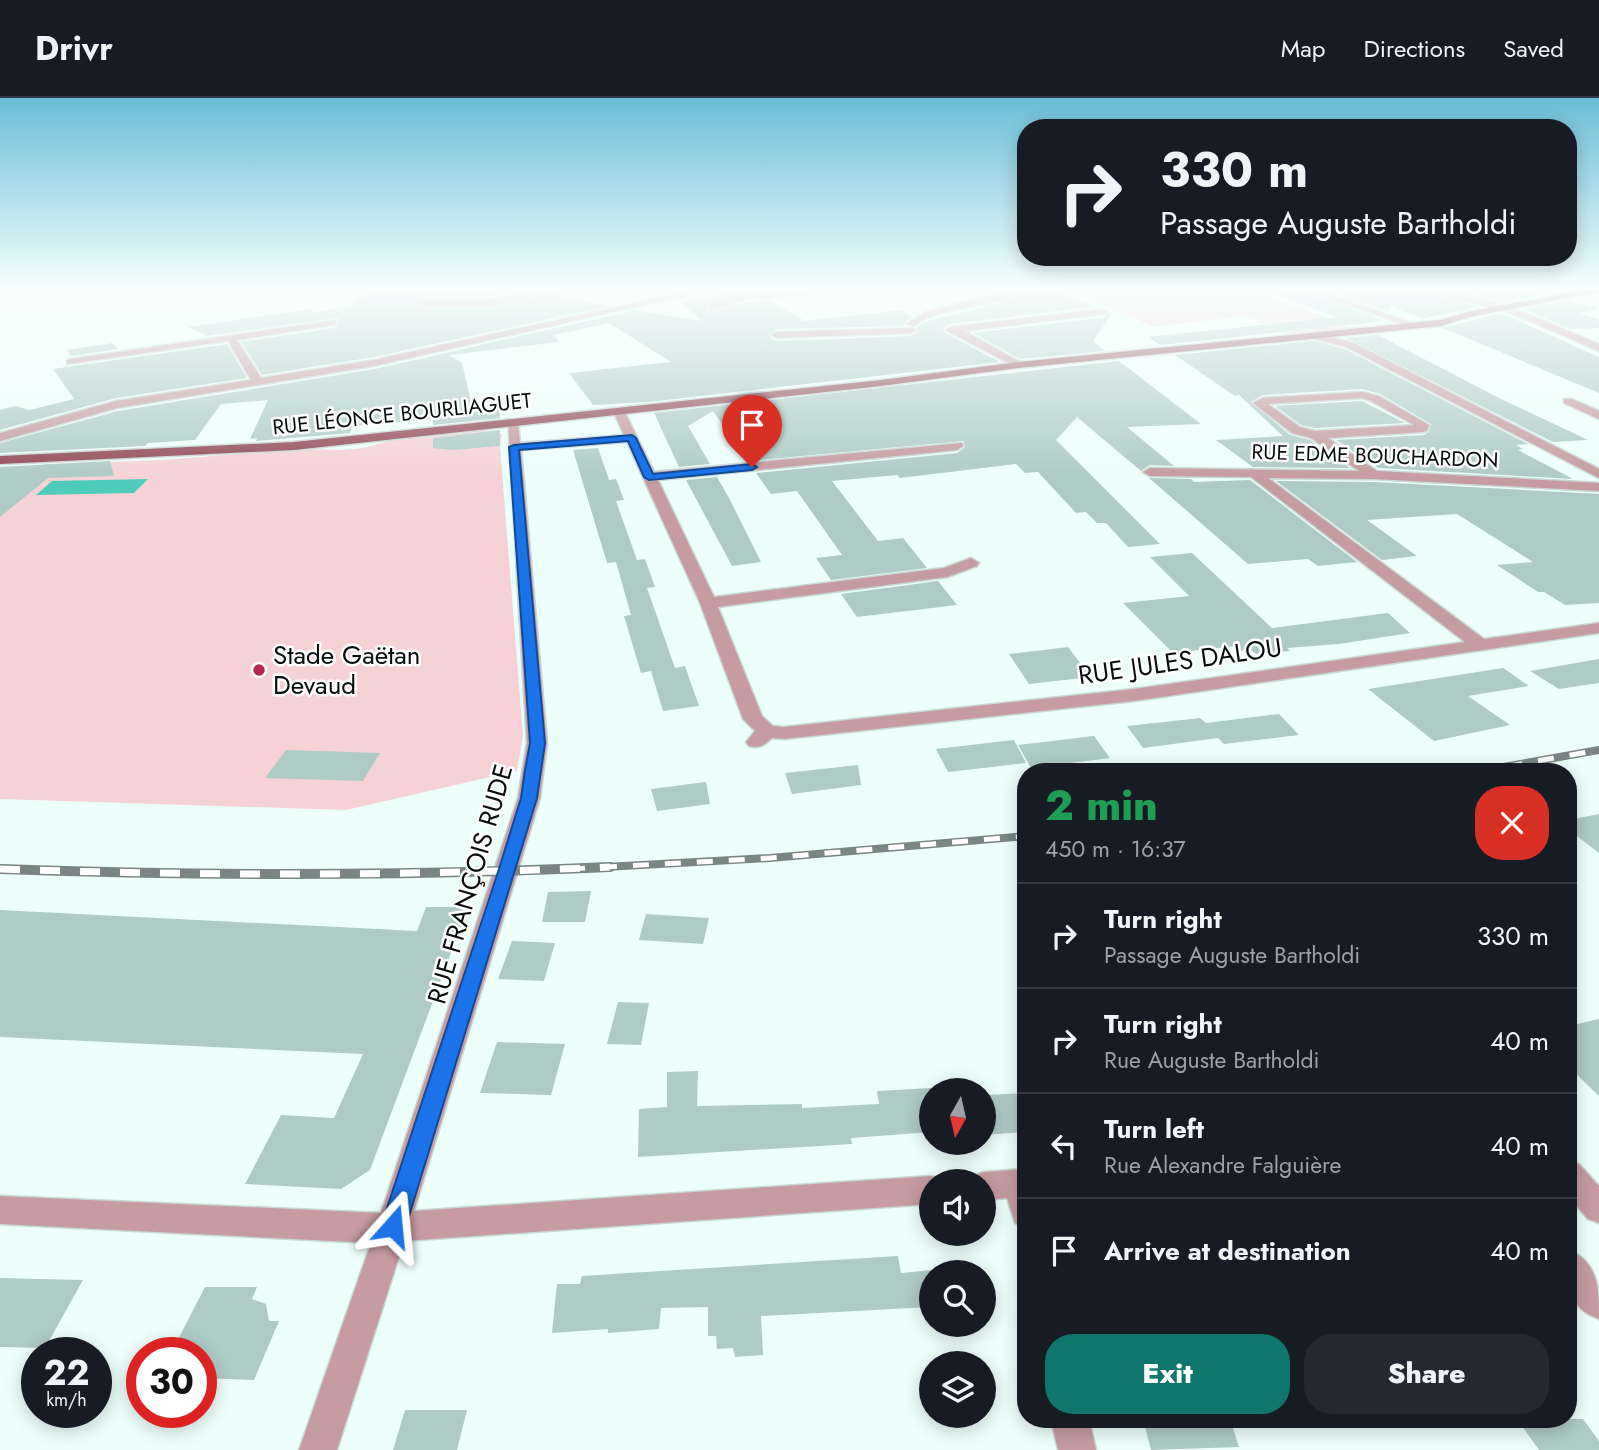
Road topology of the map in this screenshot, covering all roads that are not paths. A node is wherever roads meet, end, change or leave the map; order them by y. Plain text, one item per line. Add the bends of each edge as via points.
1 (128, 353) edge
2 (240, 353) edge
3 (419, 353) edge
4 (997, 353) edge
5 (1146, 353) edge
6 (1371, 353) edge
7 (71, 362) dead end
8 (1016, 364) junction
9 (259, 383) junction
10 (1568, 401) dead end
11 (620, 411) junction
12 (1599, 415) edge
13 (512, 422) junction
14 (629, 433) junction
15 (1315, 435) junction
16 (0, 437) edge
17 (514, 442) junction
18 (957, 446) dead end
19 (0, 460) edge
20 (1150, 472) dead end
21 (1252, 472) junction
22 (1599, 474) edge
23 (1374, 475) junction
24 (649, 477) junction
25 (1599, 487) edge
26 (971, 564) dead end
27 (708, 603) junction
28 (1599, 628) edge
29 (1481, 646) junction
30 (1577, 1184) edge
31 (996, 1188) edge
32 (919, 1190) edge
33 (1017, 1192) edge
34 (1599, 1209) edge
35 (0, 1210) edge
36 (393, 1226) junction
37 (1577, 1276) edge
38 (1599, 1303) edge
39 (1072, 1428) edge
40 (318, 1450) edge
41 (1077, 1450) edge

1 - 7 street
2 - 9 street
3 - 9 street
4 - 8 street
5 - 8 main road, RUE LÉONCE BOURLIAGUET
6 - 22 street
8 - 11 main road, RUE LÉONCE BOURLIAGUET
9 - 16 street via 116,405
10 - 12 street
11 - 13 main road, RUE LÉONCE BOURLIAGUET
11 - 14 street
13 - 17 street, RUE FRANÇOIS RUDE
13 - 19 main road, RUE LÉONCE BOURLIAGUET via 294,446
14 - 17 street
14 - 24 street
15 - 15 street via 1423,428 1423,425 1362,395 1259,403 1296,430
15 - 23 street
17 - 36 street, RUE FRANÇOIS RUDE via 537,743 531,784
18 - 24 street
20 - 21 street, RUE EDME BOUCHARDON
21 - 23 street, RUE EDME BOUCHARDON
21 - 29 street
23 - 25 street, RUE EDME BOUCHARDON
24 - 27 street
26 - 27 street via 947,572
27 - 29 street, RUE JULES DALOU via 761,736 1135,695
28 - 29 street, RUE JULES DALOU
30 - 34 street
31 - 33 street
32 - 36 street
35 - 36 street via 367,1229
36 - 40 street, RUE FRANÇOIS RUDE
37 - 38 street
39 - 41 street

